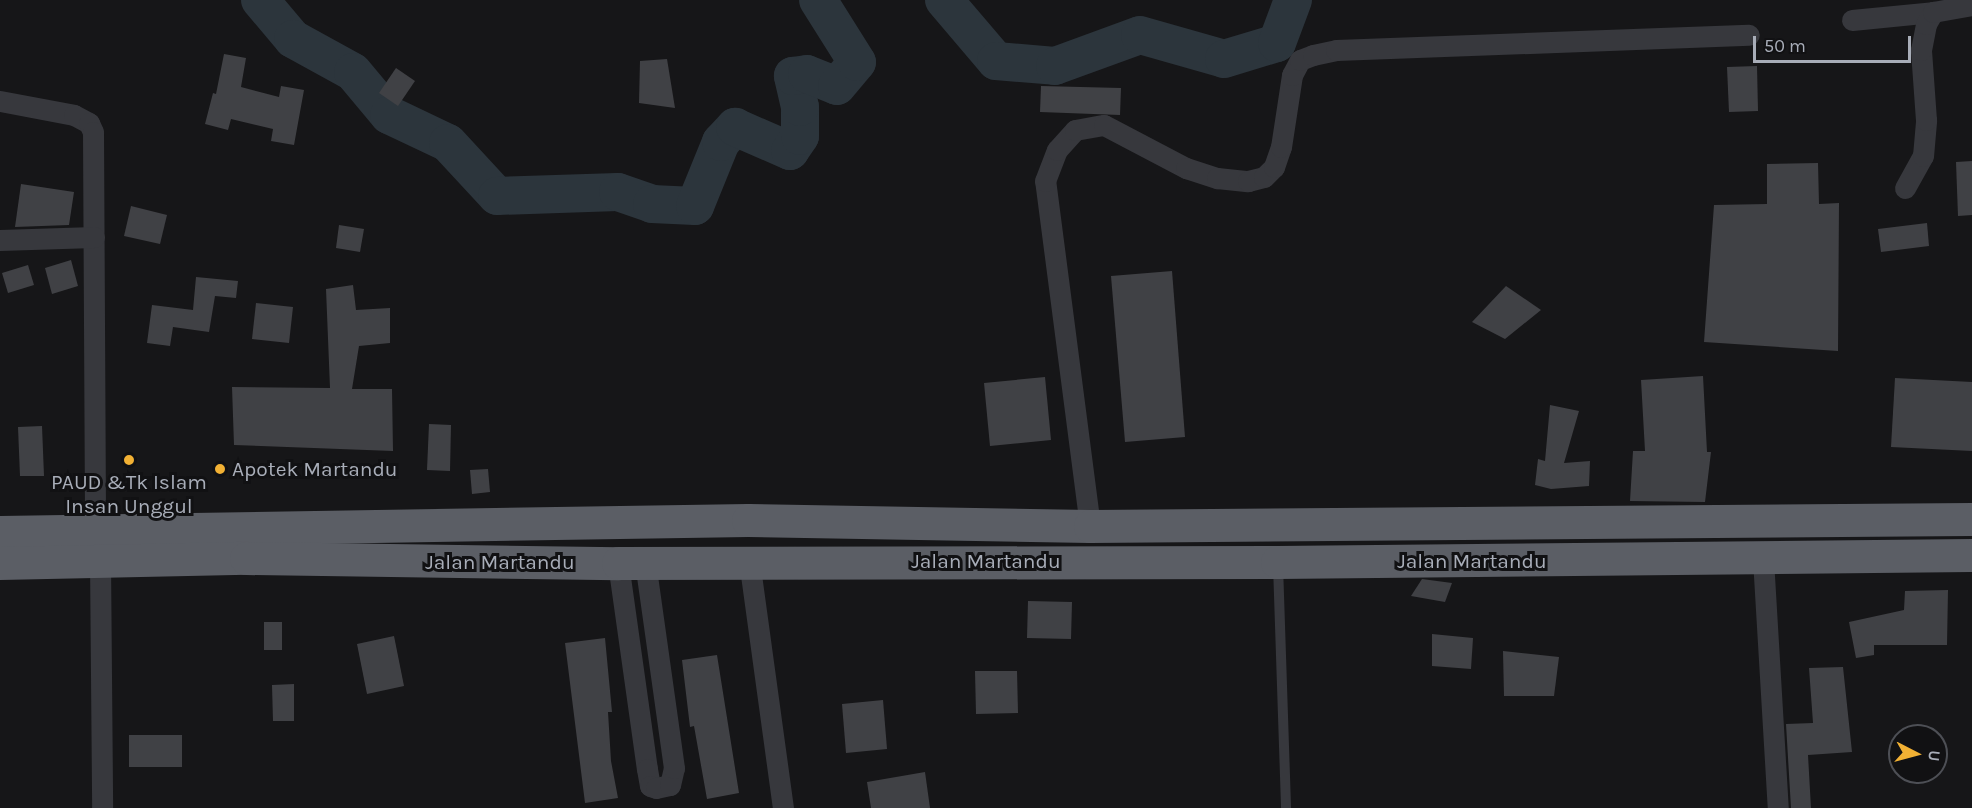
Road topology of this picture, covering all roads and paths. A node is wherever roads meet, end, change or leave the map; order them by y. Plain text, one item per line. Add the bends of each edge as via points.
1 (1972, 5) edge
2 (1933, 12) junction
3 (1852, 20) dead end
4 (1749, 35) dead end
5 (0, 101) edge
6 (1905, 188) dead end
7 (94, 237) junction
8 (0, 240) edge
9 (1958, 520) edge
10 (1090, 526) junction
11 (0, 532) edge
12 (246, 543) junction
13 (98, 545) junction
14 (1959, 555) edge
15 (1763, 559) junction
16 (749, 560) junction
17 (631, 562) junction
18 (1278, 562) junction
19 (0, 563) edge
20 (102, 808) edge
21 (783, 808) edge
22 (1286, 808) edge
23 (1778, 808) edge

1 - 2 street
2 - 3 street
2 - 6 street via 1926,24 1921,50 1926,120 1923,156
4 - 10 street via 1313,54 1300,60 1292,75 1281,147 1274,167 1264,177 1248,181 1217,178 1186,168 1104,125 1075,130 1057,150 1045,181
5 - 7 street via 74,115 89,123 94,144
7 - 8 street
7 - 13 street
9 - 10 highway, Jalan Martandu
9 - 14 highway
10 - 12 highway, Jalan Martandu via 737,520
11 - 13 highway, Jalan Martandu
12 - 13 highway, Jalan Martandu
12 - 17 highway, Jalan Martandu
13 - 19 highway, Jalan Martandu
13 - 20 street
14 - 15 highway, Jalan Martandu
15 - 18 highway, Jalan Martandu
15 - 23 street
16 - 17 highway, Jalan Martandu
16 - 18 highway, Jalan Martandu
16 - 21 street
17 - 17 street via 674,768 672,783 656,788 650,786 646,769
18 - 22 lane

